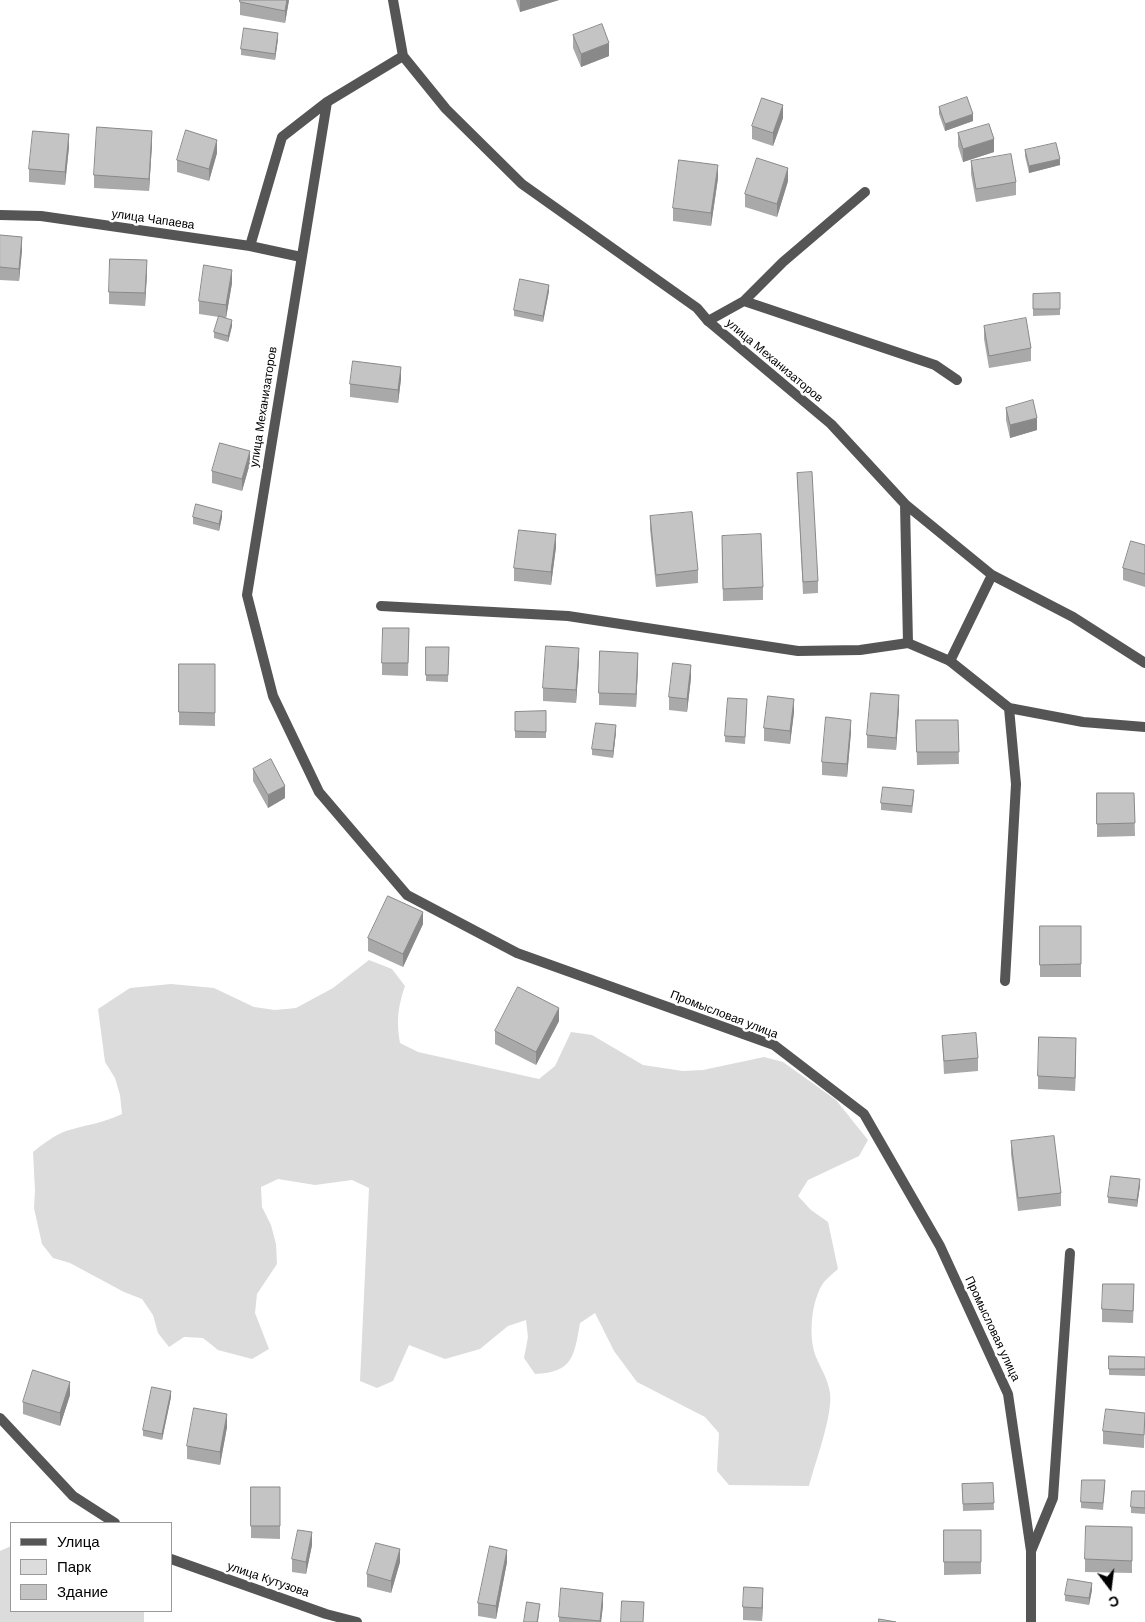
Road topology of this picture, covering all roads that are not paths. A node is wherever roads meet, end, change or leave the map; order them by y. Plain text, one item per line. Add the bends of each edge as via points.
1 (393, 0) edge
2 (403, 56) junction
3 (327, 102) junction
4 (865, 192) dead end
5 (0, 215) edge
6 (250, 246) junction
7 (301, 257) junction
8 (744, 301) junction
9 (708, 321) junction
10 (957, 380) dead end
11 (905, 504) junction
12 (992, 575) junction
13 (381, 606) dead end
14 (908, 643) junction
15 (950, 661) junction
16 (1145, 663) edge
17 (1009, 708) junction
18 (1145, 727) edge
19 (320, 792) joint
20 (1005, 981) dead end
21 (1070, 1253) dead end
22 (0, 1418) edge
23 (113, 1522) edge
24 (1031, 1552) junction
25 (172, 1559) edge
26 (357, 1622) edge
27 (1032, 1622) edge

1 - 2 street, улица Механизаторов
2 - 3 street
2 - 9 street, улица Механизаторов via 446,109 522,184 697,308
3 - 6 street via 282,137
3 - 7 street, улица Механизаторов
4 - 8 street via 782,262
5 - 6 street, улица Чапаева via 41,216
6 - 7 street, улица Чапаева
7 - 19 street, улица Механизаторов via 247,595 273,696
8 - 9 street
8 - 10 street via 935,365
9 - 11 street, улица Механизаторов via 831,424
11 - 12 street, улица Механизаторов
11 - 14 street
12 - 15 street
12 - 16 street, улица Механизаторов via 1073,617
13 - 14 street via 568,616 798,651 860,650
14 - 15 street
15 - 17 street
17 - 18 street via 1083,722
17 - 20 street via 1016,784
19 - 24 street, Промысловая улица via 407,895 517,952 774,1045 864,1114 940,1246 1008,1394
21 - 24 street via 1052,1498
22 - 23 street via 73,1496
24 - 27 street, Промысловая улица
25 - 26 street, улица Кутузова

